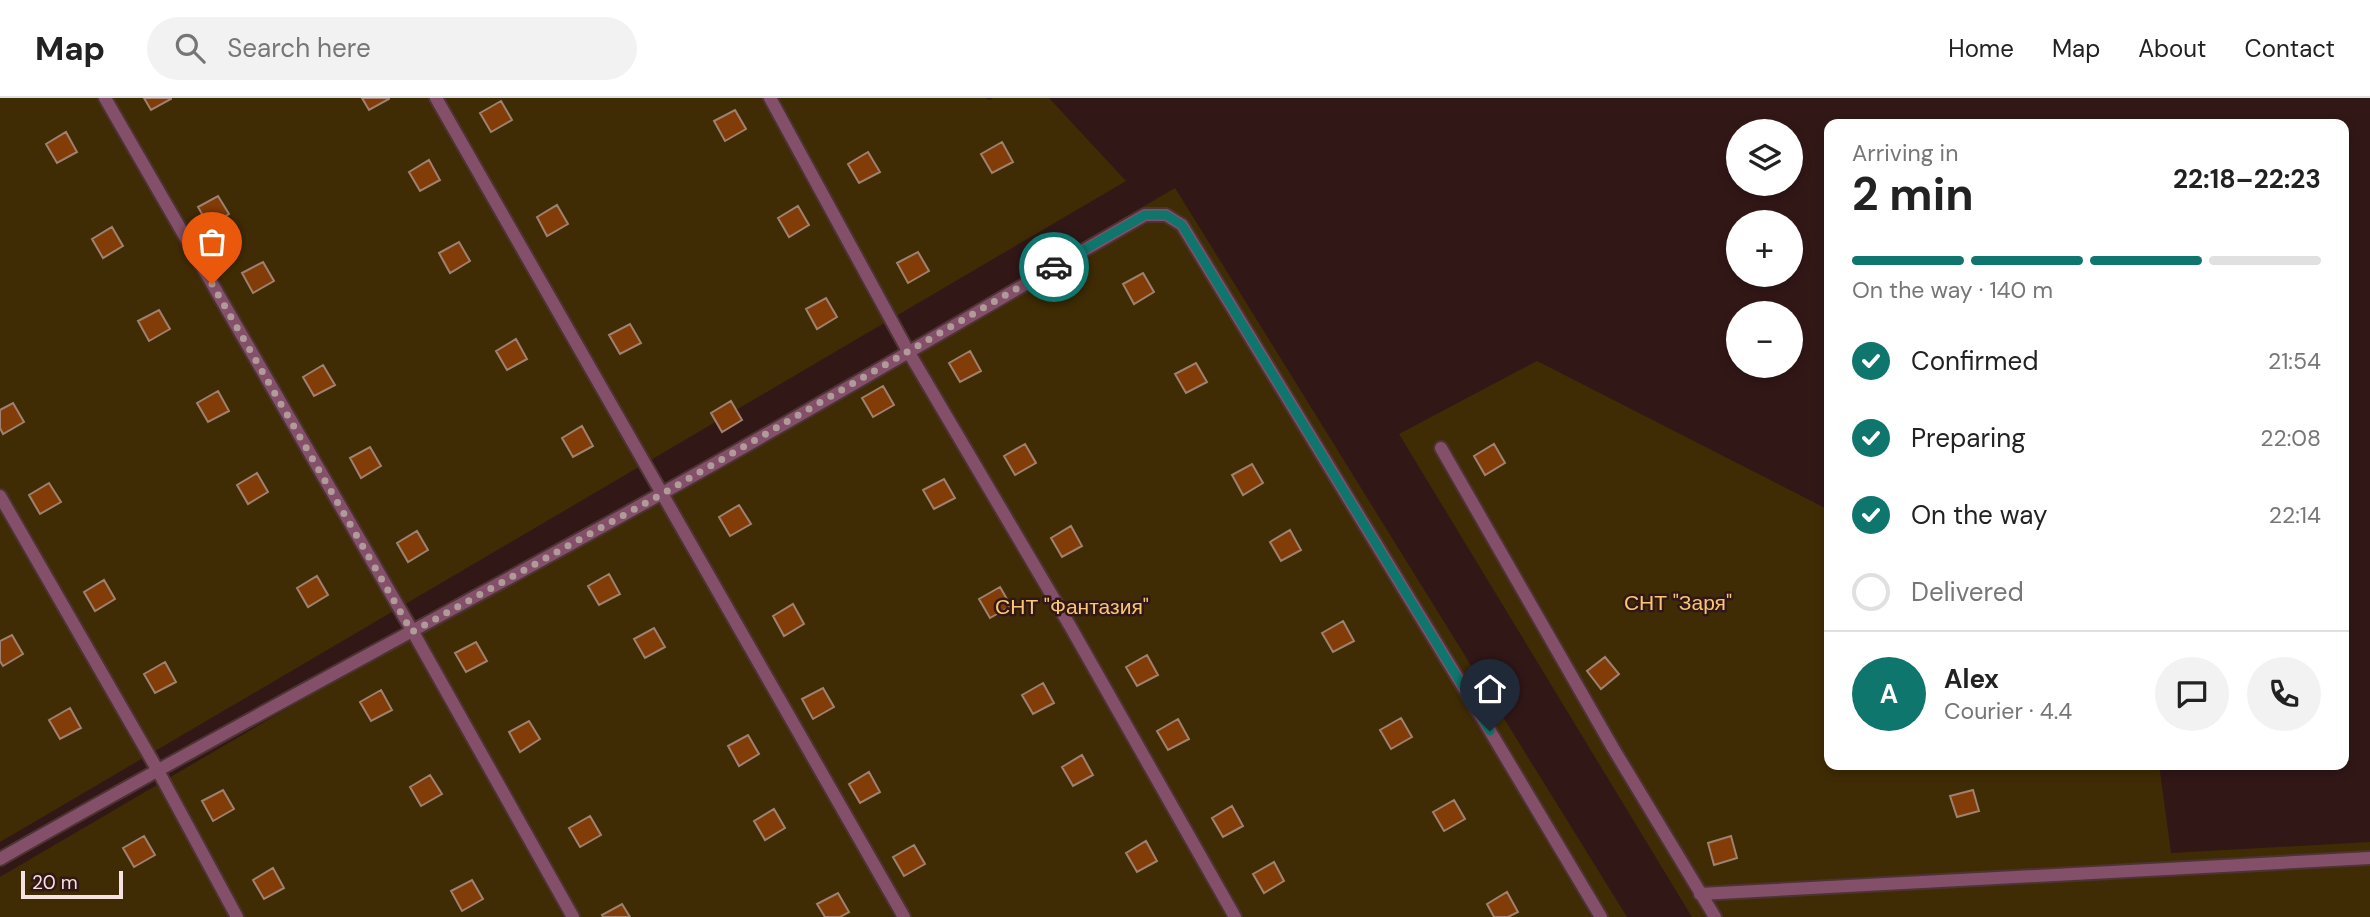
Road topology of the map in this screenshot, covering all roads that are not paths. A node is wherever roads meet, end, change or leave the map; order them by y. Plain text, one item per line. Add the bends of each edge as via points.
1 (106, 98) edge
2 (436, 98) edge
3 (770, 98) edge
4 (908, 351) junction
5 (1441, 448) dead end
6 (662, 494) junction
7 (0, 496) edge
8 (412, 632) junction
9 (157, 769) junction
10 (2370, 858) edge
11 (0, 859) edge
12 (1700, 894) junction
13 (237, 917) edge
14 (573, 917) edge
15 (904, 917) edge
16 (1236, 917) edge
17 (1601, 917) edge
18 (1715, 917) edge

1 - 8 lane
2 - 6 lane
3 - 4 lane
4 - 6 lane
4 - 16 lane
4 - 17 lane via 1145,215 1166,215 1182,225
5 - 12 lane
6 - 8 lane
6 - 15 lane
7 - 9 lane
8 - 9 lane
8 - 14 lane
9 - 11 lane
9 - 13 lane
10 - 12 lane
12 - 18 lane

